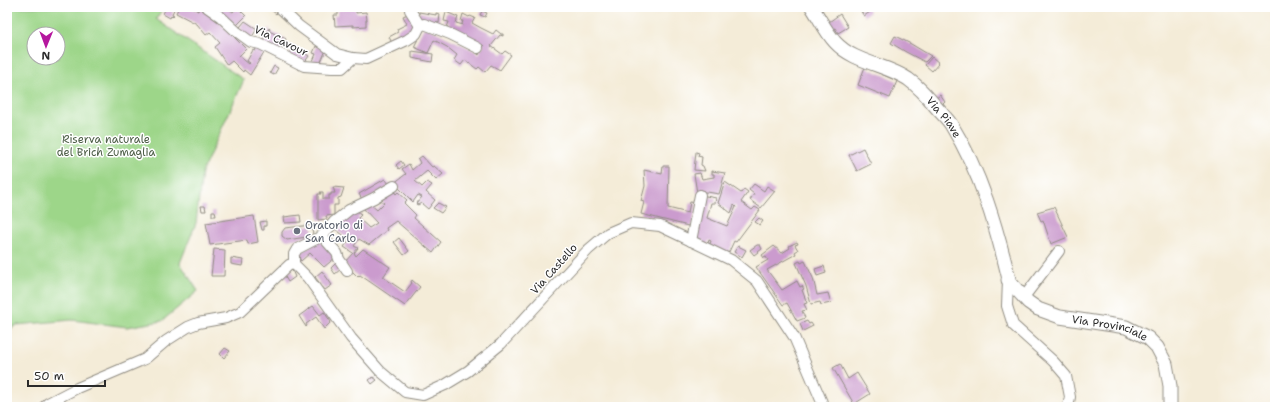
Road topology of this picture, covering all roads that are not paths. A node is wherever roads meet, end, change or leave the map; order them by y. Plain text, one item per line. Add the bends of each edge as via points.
1 (207, 7) edge
2 (279, 7) edge
3 (813, 8) edge
4 (410, 10) dead end
5 (420, 26) junction
6 (478, 48) dead end
7 (353, 58) junction
8 (394, 186) dead end
9 (700, 195) dead end
10 (322, 236) junction
11 (691, 241) junction
12 (1059, 251) dead end
13 (294, 264) junction
14 (347, 271) dead end
15 (1008, 280) junction
16 (1024, 297) junction
17 (44, 407) edge
18 (824, 407) edge
19 (1068, 407) edge
20 (1170, 407) edge

1 - 7 street, Via Cavour via 251,42 304,66 342,68
2 - 7 street via 304,30 337,54
3 - 15 street, Via Piave via 836,43 851,54 891,70 908,80 924,92 951,125 968,154 987,199
4 - 5 street
5 - 6 street via 424,24
5 - 7 street via 416,34 407,40 366,60
8 - 10 street via 349,210
9 - 11 street
10 - 13 street via 297,249
10 - 14 street via 337,253
11 - 13 street, Via Castello via 660,226 631,223 608,234 588,250 501,344 468,372 423,395 405,392 380,371 350,338 308,278
11 - 18 street, Via Castello via 731,260 757,281 794,337
12 - 16 street
13 - 17 street via 289,265 240,312 188,327 145,359 77,388
15 - 16 street, Via Provinciale
15 - 19 street via 1007,306 1013,325 1066,376 1070,397
16 - 20 street, Via Provinciale via 1038,309 1060,317 1126,327 1148,338 1157,347 1166,364

